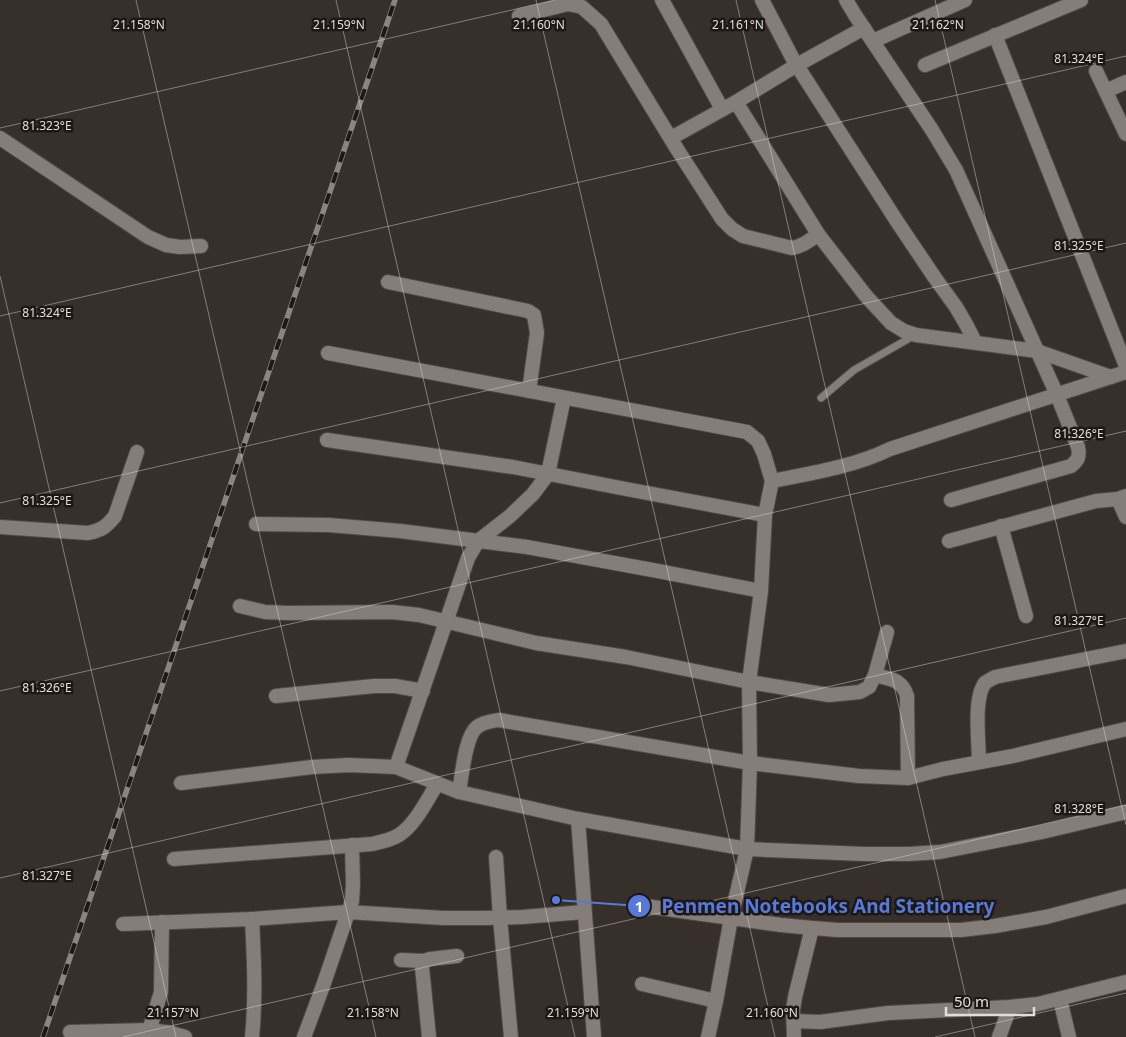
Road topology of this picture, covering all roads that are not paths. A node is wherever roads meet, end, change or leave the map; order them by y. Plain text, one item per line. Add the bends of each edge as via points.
1 (662, 0) edge
2 (762, 0) edge
3 (846, 0) edge
4 (965, 0) edge
5 (1081, 0) edge
6 (519, 16) dead end
7 (864, 28) junction
8 (995, 35) junction
9 (872, 41) junction
10 (796, 65) junction
11 (925, 65) dead end
12 (1096, 71) dead end
13 (1126, 82) edge
14 (1106, 91) junction
15 (736, 102) junction
16 (722, 109) junction
17 (1126, 134) edge
18 (0, 138) edge
19 (671, 138) junction
20 (818, 234) junction
21 (201, 246) dead end
22 (388, 282) dead end
23 (916, 335) junction
24 (975, 342) junction
25 (1037, 351) junction
26 (328, 353) dead end
27 (1126, 366) edge
28 (1126, 372) edge
29 (1111, 377) junction
30 (529, 392) junction
31 (1058, 395) junction
32 (564, 398) junction
33 (821, 398) dead end
34 (327, 440) dead end
35 (137, 452) dead end
36 (548, 474) junction
37 (772, 481) junction
38 (1122, 497) edge
39 (951, 500) dead end
40 (765, 515) junction
41 (1126, 517) edge
42 (256, 524) dead end
43 (1002, 526) junction
44 (0, 527) edge
45 (478, 541) junction
46 (949, 541) dead end
47 (760, 591) junction
48 (240, 606) dead end
49 (1026, 616) dead end
50 (447, 622) junction
51 (887, 632) dead end
52 (1126, 651) edge
53 (875, 675) junction
54 (749, 682) junction
55 (423, 691) junction
56 (276, 696) dead end
57 (1126, 729) edge
58 (979, 762) junction
59 (750, 764) junction
60 (396, 767) junction
61 (908, 778) junction
62 (181, 783) dead end
63 (437, 784) junction
64 (459, 792) junction
65 (1126, 812) edge
66 (578, 819) junction
67 (352, 845) junction
68 (747, 850) junction
69 (496, 857) dead end
70 (174, 859) dead end
71 (1126, 896) edge
72 (638, 905) dead end
73 (348, 912) junction
74 (584, 912) junction
75 (500, 918) junction
76 (731, 918) junction
77 (252, 919) junction
78 (162, 922) junction
79 (123, 924) dead end
80 (812, 928) junction
81 (457, 956) dead end
82 (401, 960) dead end
83 (424, 961) junction
84 (1126, 982) edge
85 (642, 984) dead end
86 (1060, 999) junction
87 (716, 1000) junction
88 (1016, 1007) junction
89 (794, 1021) junction
90 (70, 1032) dead end
91 (149, 1033) edge
92 (106, 1034) edge
93 (185, 1037) edge
94 (252, 1037) edge
95 (304, 1037) edge
96 (429, 1037) edge
97 (512, 1037) edge
98 (594, 1037) edge
99 (708, 1037) edge
100 (794, 1037) edge
101 (999, 1037) edge
102 (1069, 1037) edge

1 - 16 street
2 - 10 street
3 - 7 street
4 - 9 street
5 - 8 street
6 - 19 street via 568,4 582,7 601,24
7 - 9 street
7 - 10 street
8 - 11 street
8 - 27 street
9 - 25 street via 956,170
10 - 15 street
10 - 24 street via 956,307
12 - 14 street
13 - 14 street
14 - 17 street
15 - 16 street
15 - 20 street
16 - 19 street
18 - 21 street via 148,237 166,245
19 - 20 street via 722,219 732,229 743,236 792,248 800,247
20 - 23 street via 891,323
22 - 30 street via 528,311 534,315 537,332
23 - 24 street
23 - 33 lane via 854,370
24 - 25 street
25 - 29 street
25 - 31 street
26 - 30 street
28 - 29 street
29 - 31 street
30 - 32 street
31 - 37 street via 860,461
31 - 39 street via 1078,447 1080,456 1077,461 1071,466
32 - 36 street
32 - 37 street via 747,432 758,441
34 - 36 street
35 - 44 street via 114,516 100,530 88,533
36 - 40 street
36 - 45 street via 533,494
37 - 40 street
38 - 41 street
38 - 43 street
40 - 47 street
42 - 45 street via 328,524
43 - 46 street
43 - 49 street
45 - 47 street via 527,547
45 - 50 street via 468,558
47 - 54 street
48 - 50 street via 288,614 392,612
50 - 54 street via 536,643
50 - 55 street
51 - 53 street
52 - 58 street via 995,677 985,683 977,706
53 - 54 street via 868,687 860,692 829,695
53 - 61 street via 898,681 907,696
54 - 59 street
55 - 56 street via 374,686
55 - 60 street
57 - 58 street
58 - 61 street
59 - 61 street
59 - 64 street via 499,720 488,721 476,727 468,740
59 - 68 street
60 - 62 street via 312,767
60 - 63 street
63 - 64 street
63 - 67 street via 413,822 400,834 372,844
64 - 66 street
65 - 68 street via 940,852 864,854
66 - 68 street
66 - 74 street
67 - 70 street
67 - 73 street via 352,901
68 - 76 street
69 - 75 street
71 - 80 street via 1027,921 961,930
72 - 76 street
73 - 75 street
73 - 77 street
73 - 95 street
74 - 75 street
74 - 98 street
75 - 97 street
76 - 80 street
76 - 87 street
77 - 78 street
77 - 94 street via 255,982
78 - 79 street
78 - 91 street via 161,992
80 - 89 street via 795,997
81 - 83 street
82 - 83 street
83 - 96 street
84 - 86 street
85 - 87 street
86 - 88 street
86 - 102 street
87 - 99 street
88 - 89 street via 888,1013 820,1022
88 - 101 street
89 - 100 street
90 - 92 street
91 - 92 street
91 - 93 street

